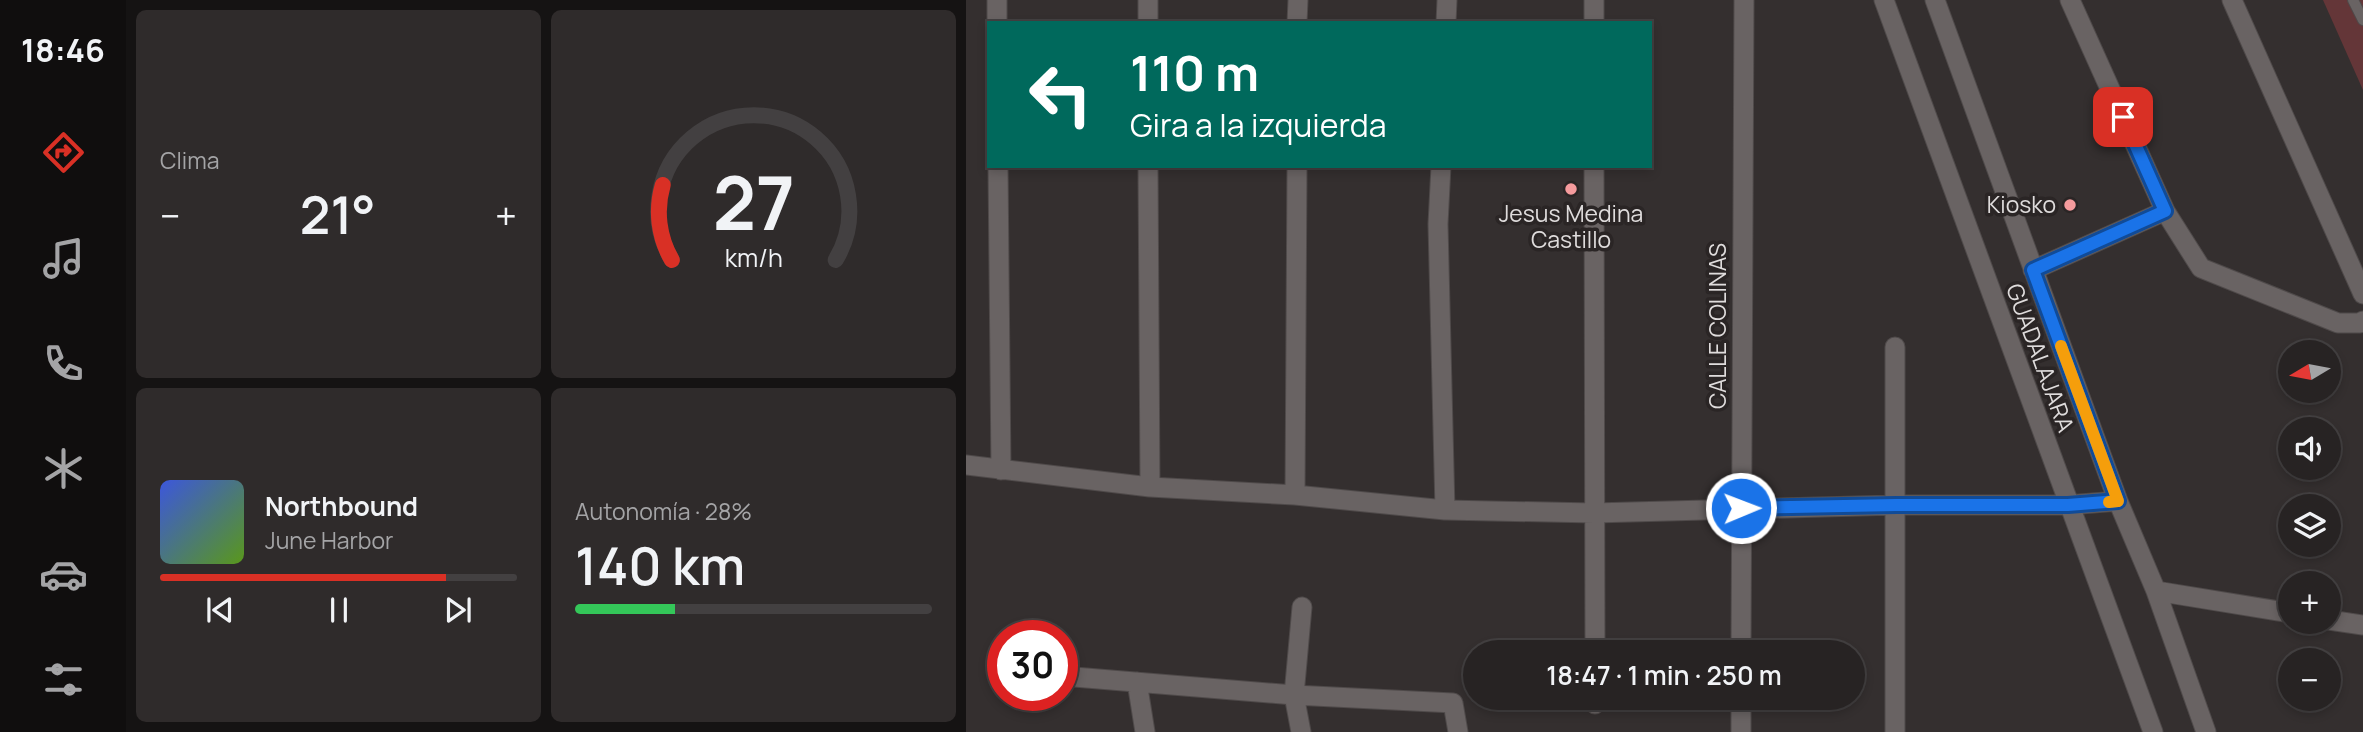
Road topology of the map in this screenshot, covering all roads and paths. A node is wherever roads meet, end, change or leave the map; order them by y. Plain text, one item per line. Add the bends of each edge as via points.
1 (997, 0) edge
2 (1148, 0) edge
3 (1298, 0) edge
4 (1447, 0) edge
5 (1594, 0) edge
6 (1744, 0) edge
7 (1884, 0) edge
8 (1935, 0) edge
9 (2070, 0) edge
10 (2232, 0) edge
11 (2353, 0) edge
12 (2363, 20) edge
13 (997, 21) edge
14 (1148, 21) edge
15 (1297, 21) edge
16 (1446, 21) edge
17 (1594, 21) edge
18 (999, 168) edge
19 (1148, 168) edge
20 (1297, 168) edge
21 (1441, 168) edge
22 (1594, 168) edge
23 (2165, 211) junction
24 (2033, 270) junction
25 (2363, 294) edge
26 (2363, 321) edge
27 (1895, 347) dead end
28 (966, 465) edge
29 (1002, 470) junction
30 (1150, 487) junction
31 (1295, 495) junction
32 (2118, 501) junction
33 (1896, 505) junction
34 (2068, 505) junction
35 (1741, 508) junction
36 (1446, 510) junction
37 (1594, 513) junction
38 (2155, 591) junction
39 (1302, 607) dead end
40 (2278, 611) edge
41 (2341, 622) edge
42 (2363, 625) edge
43 (1595, 640) edge
44 (1741, 640) edge
45 (1078, 677) edge
46 (1137, 681) junction
47 (1294, 695) junction
48 (1741, 710) edge
49 (1145, 732) edge
50 (1301, 732) edge
51 (1458, 732) edge
52 (1741, 732) edge
53 (1895, 732) edge
54 (2153, 732) edge
55 (2206, 732) edge

1 - 13 street
2 - 14 street
3 - 15 street
4 - 16 street
5 - 17 street
6 - 35 street, CALLE COLINAS
7 - 34 street, GUADALAJARA
8 - 24 street
9 - 23 street
10 - 25 street
11 - 12 lane
18 - 29 street
19 - 30 street
20 - 31 street
21 - 36 street via 1438,224
22 - 37 street
23 - 24 street
23 - 26 street via 2201,268 2338,323
24 - 32 street
27 - 33 street
28 - 29 street
29 - 30 street
30 - 31 street
31 - 36 street
32 - 34 street
32 - 38 street
33 - 34 street
33 - 35 street
33 - 53 street
34 - 54 street, GUADALAJARA
35 - 37 street
35 - 44 street, CALLE COLINAS
36 - 37 street
37 - 43 street
38 - 40 street
38 - 55 street
39 - 47 street
41 - 42 street
45 - 46 street
46 - 47 street
46 - 49 street
47 - 50 street
47 - 51 street via 1453,703
48 - 52 street

